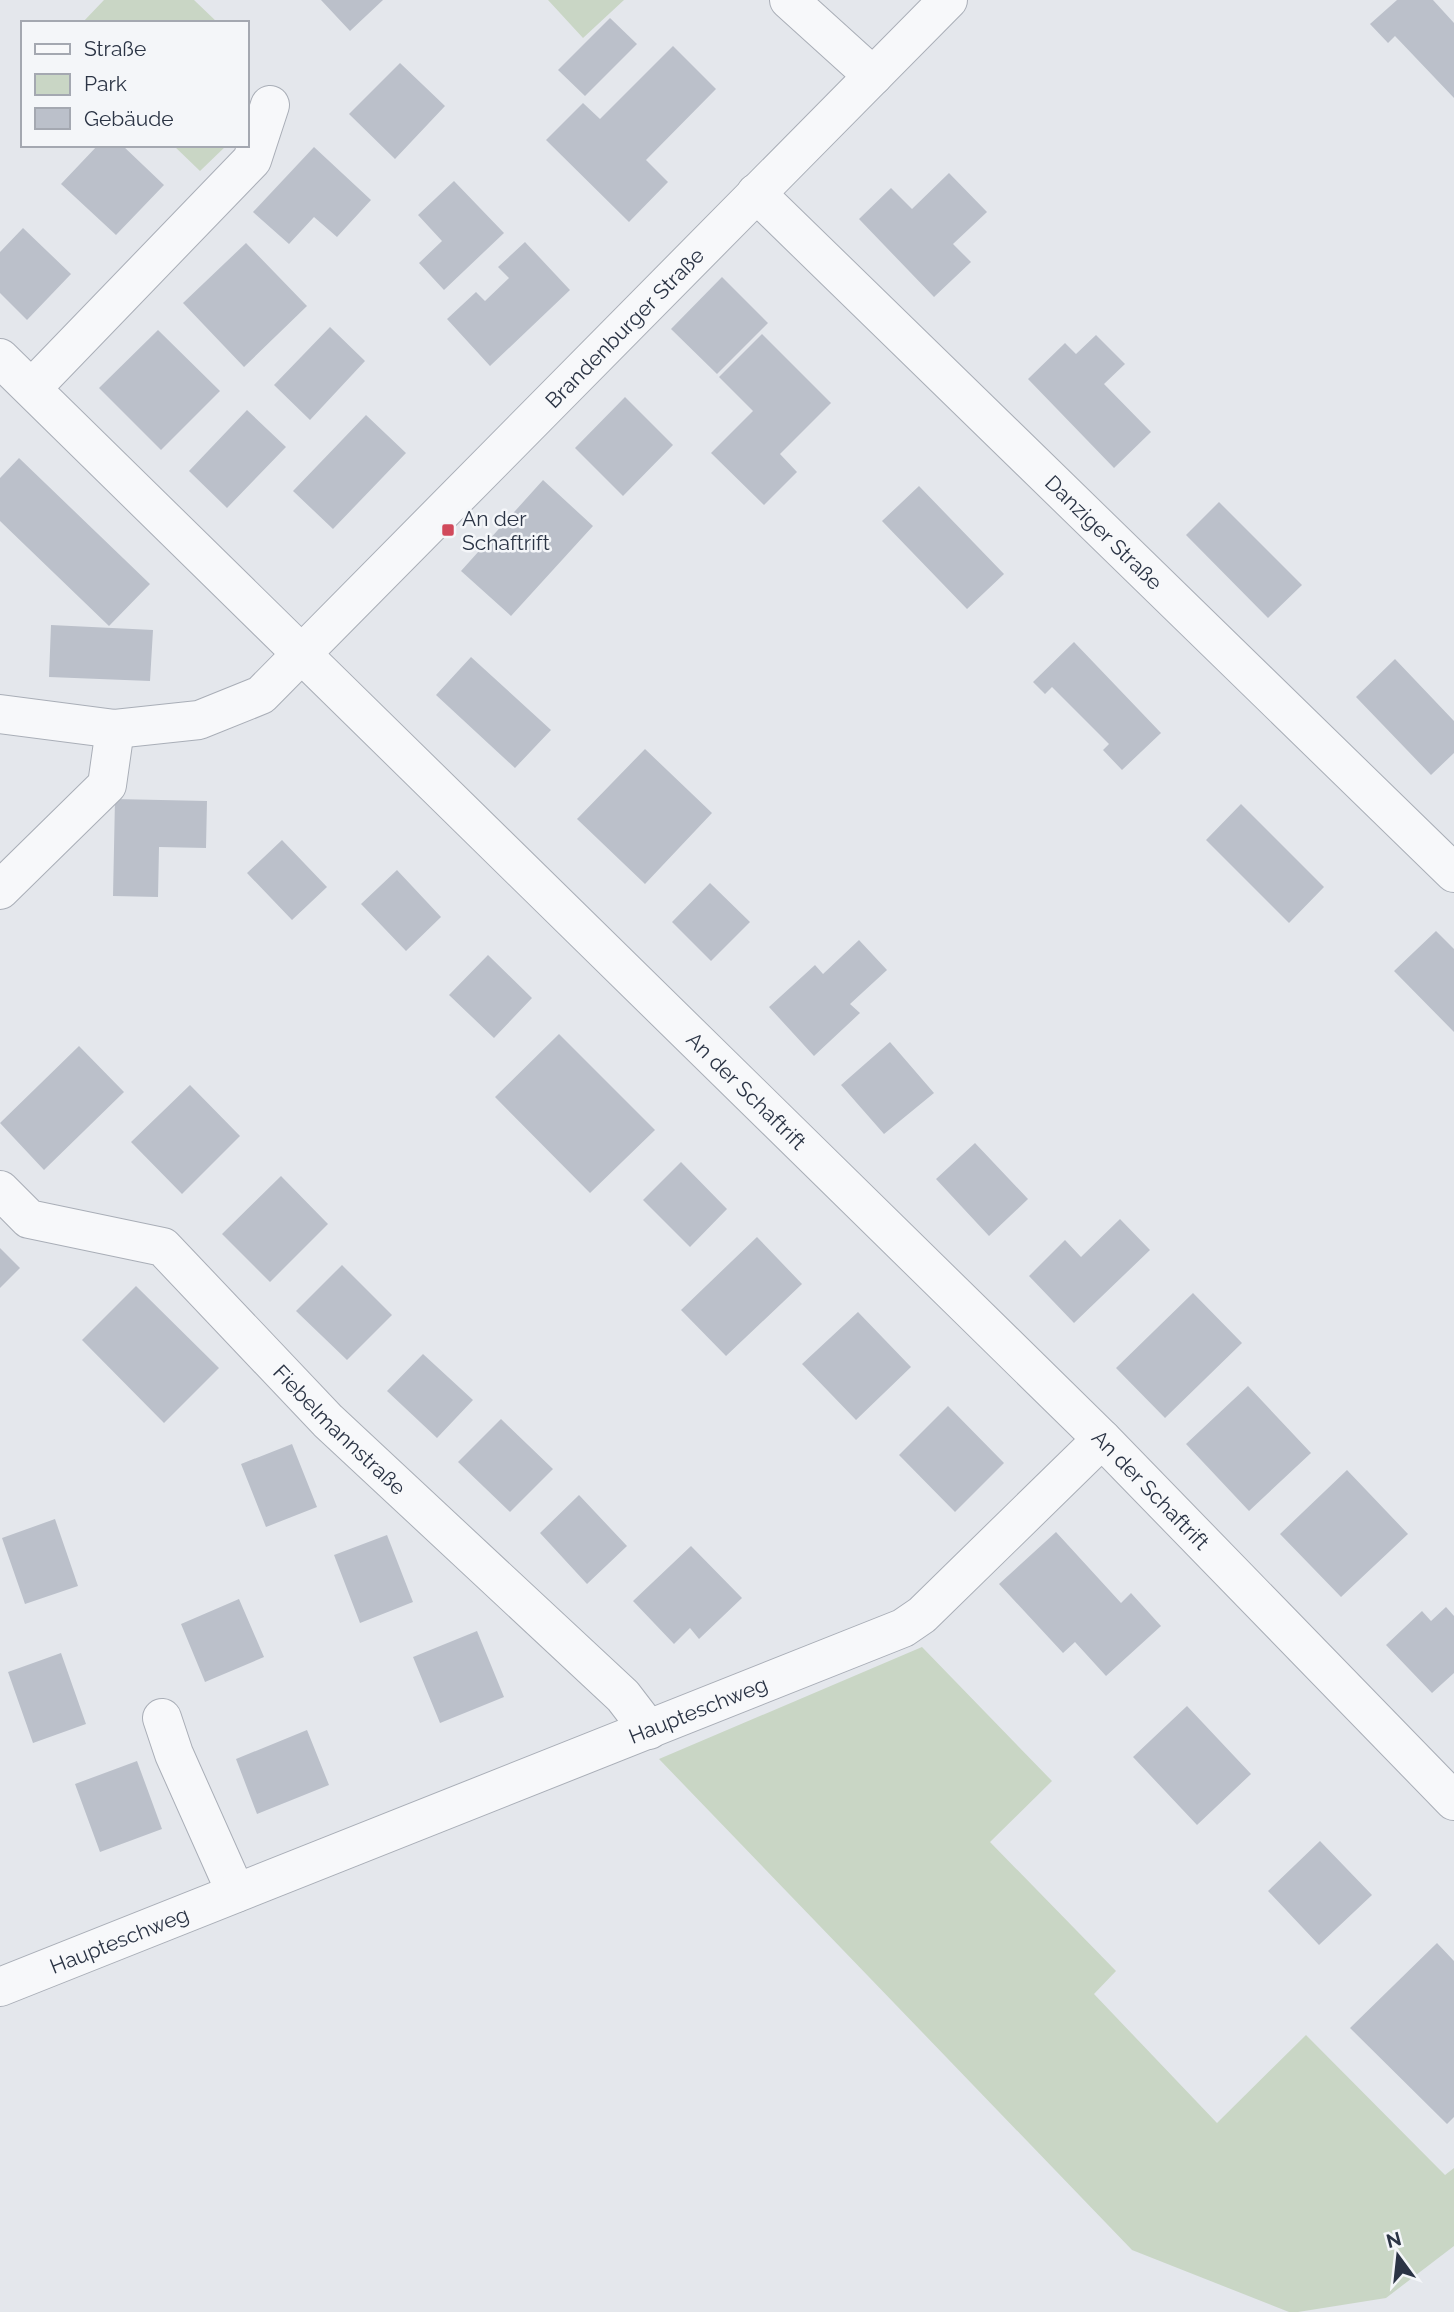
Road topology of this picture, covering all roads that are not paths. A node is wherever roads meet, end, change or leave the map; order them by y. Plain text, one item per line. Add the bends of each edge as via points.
1 (789, 0) edge
2 (948, 0) edge
3 (873, 76) junction
4 (270, 105) dead end
5 (756, 193) junction
6 (0, 358) edge
7 (32, 388) junction
8 (299, 653) junction
9 (0, 713) edge
10 (115, 729) junction
11 (1454, 873) edge
12 (0, 890) edge
13 (0, 1190) edge
14 (1102, 1439) junction
15 (162, 1718) dead end
16 (649, 1730) junction
17 (1454, 1801) edge
18 (236, 1893) junction
19 (0, 1987) edge

1 - 3 street
2 - 3 street, Brandenburger Straße
3 - 5 street, Brandenburger Straße
4 - 7 street via 252,160
5 - 8 street, Brandenburger Straße
5 - 11 street, Danziger Straße
6 - 7 street, An der Schaftrift
7 - 8 street, An der Schaftrift
8 - 10 street, Brandenburger Straße via 261,695 200,720
8 - 14 street, An der Schaftrift
9 - 10 street, Brandenburger Straße
10 - 12 street via 107,785
13 - 16 street, Fiebelmannstraße via 29,1219 163,1247 328,1421 623,1696
14 - 16 street, Haupteschweg via 922,1615 903,1628
14 - 17 street, An der Schaftrift
15 - 18 street
16 - 18 street, Haupteschweg
18 - 19 street, Haupteschweg

